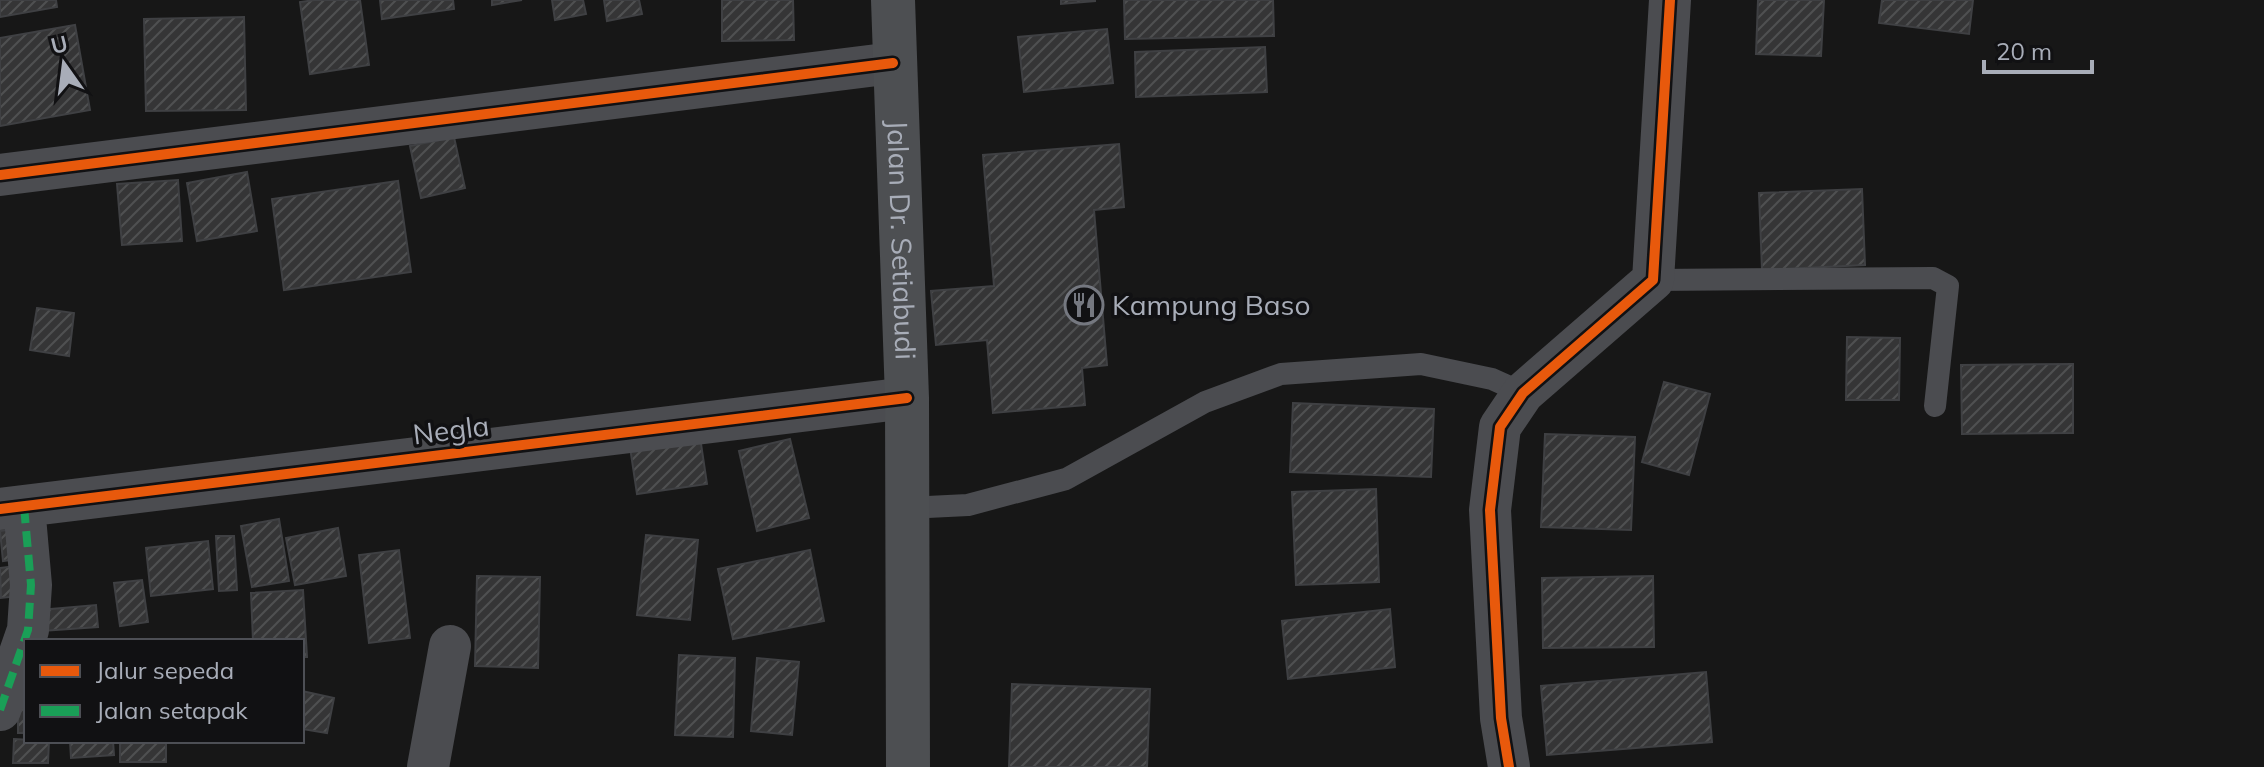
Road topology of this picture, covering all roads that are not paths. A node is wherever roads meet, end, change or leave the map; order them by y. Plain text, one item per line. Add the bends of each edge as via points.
1 (893, 0) edge
2 (1670, 0) edge
3 (893, 63) junction
4 (0, 175) edge
5 (1653, 280) junction
6 (1523, 393) junction
7 (907, 398) junction
8 (1935, 406) dead end
9 (12, 508) edge
10 (907, 508) junction
11 (25, 639) edge
12 (24, 641) edge
13 (450, 646) dead end
14 (0, 710) edge
15 (428, 767) edge
16 (908, 767) edge
17 (1509, 767) edge

1 - 3 main road, Jalan Dr. Setiabudi
2 - 5 street
3 - 4 street
3 - 7 main road, Jalan Dr. Setiabudi
5 - 6 street
5 - 8 lane via 1944,282 1948,286
6 - 10 lane via 1492,379 1421,364 1281,374 1205,402 1066,479 968,505
6 - 17 street via 1500,427 1490,510 1501,718
7 - 9 street, Negla
7 - 10 main road, Jalan Dr. Setiabudi
9 - 11 street via 31,585
10 - 16 main road, Jalan Dr. Setiabudi
12 - 14 street
13 - 15 street

